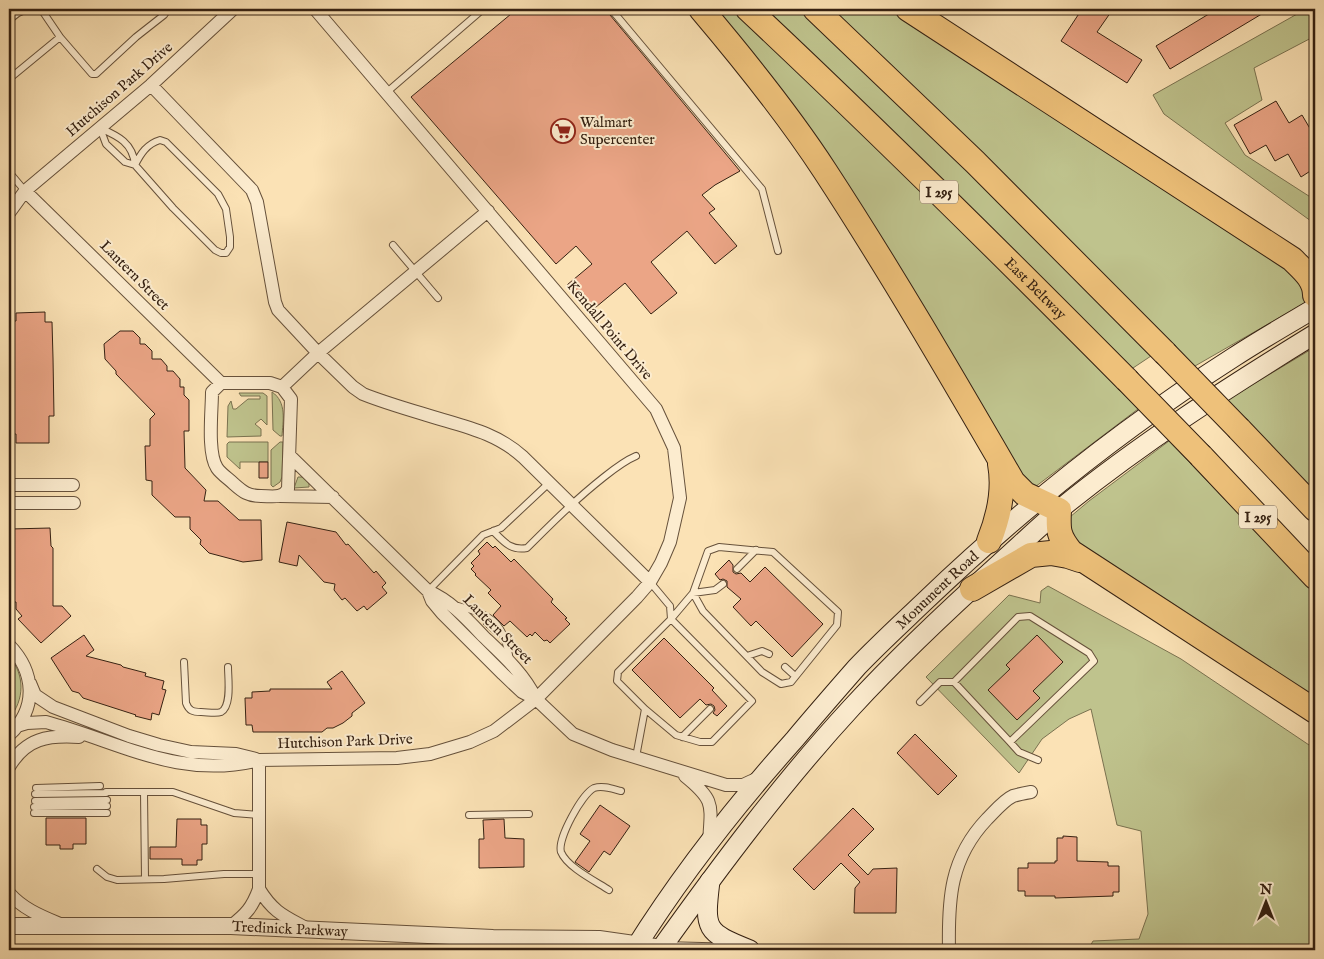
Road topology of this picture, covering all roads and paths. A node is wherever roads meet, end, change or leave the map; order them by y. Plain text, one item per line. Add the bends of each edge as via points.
1 (27, 9) edge
2 (41, 9) edge
3 (168, 9) edge
4 (233, 9) edge
5 (315, 9) edge
6 (481, 9) edge
7 (610, 9) edge
8 (701, 9) edge
9 (748, 9) edge
10 (815, 9) edge
11 (908, 9) edge
12 (9, 20) edge
13 (60, 37) junction
14 (9, 78) edge
15 (150, 85) junction
16 (387, 92) junction
17 (100, 128) junction
18 (135, 165) junction
19 (9, 172) edge
20 (25, 191) junction
21 (488, 211) junction
22 (9, 213) edge
23 (393, 245) dead end
24 (778, 251) dead end
25 (1292, 259) junction
26 (416, 271) junction
27 (1315, 271) edge
28 (438, 298) dead end
29 (1315, 305) edge
30 (1315, 334) edge
31 (318, 353) junction
32 (221, 383) junction
33 (282, 387) junction
34 (290, 456) junction
35 (636, 456) dead end
36 (999, 458) junction
37 (549, 483) junction
38 (9, 485) edge
39 (74, 485) dead end
40 (280, 496) junction
41 (333, 497) junction
42 (1038, 500) junction
43 (9, 503) edge
44 (74, 503) dead end
45 (571, 504) junction
46 (1315, 509) edge
47 (1059, 510) junction
48 (493, 531) junction
49 (989, 541) junction
50 (756, 550) junction
51 (1084, 562) junction
52 (737, 569) dead end
53 (1315, 577) edge
54 (650, 582) junction
55 (723, 584) dead end
56 (972, 589) junction
57 (428, 591) junction
58 (693, 593) junction
59 (452, 605) junction
60 (671, 619) junction
61 (9, 645) edge
62 (769, 654) dead end
63 (748, 656) junction
64 (184, 662) dead end
65 (511, 664) junction
66 (228, 667) dead end
67 (785, 667) dead end
68 (795, 676) junction
69 (954, 682) junction
70 (30, 684) junction
71 (536, 699) junction
72 (920, 702) dead end
73 (645, 708) junction
74 (710, 709) dead end
75 (1315, 711) edge
76 (13, 731) edge
77 (89, 737) junction
78 (682, 737) junction
79 (1010, 742) junction
80 (636, 757) junction
81 (258, 760) junction
82 (1038, 760) dead end
83 (9, 767) edge
84 (677, 769) junction
85 (762, 776) junction
86 (100, 786) dead end
87 (621, 791) dead end
88 (144, 792) junction
89 (1032, 792) dead end
90 (35, 800) junction
91 (107, 801) junction
92 (530, 814) dead end
93 (259, 815) junction
94 (470, 815) dead end
95 (709, 844) junction
96 (97, 869) dead end
97 (259, 874) junction
98 (145, 880) junction
99 (710, 880) junction
100 (259, 889) junction
101 (609, 890) dead end
102 (9, 893) edge
103 (9, 926) edge
104 (65, 926) junction
105 (231, 926) junction
106 (307, 928) junction
107 (636, 947) edge
108 (661, 949) edge
109 (751, 950) edge
110 (949, 950) edge

1 - 12 lane
2 - 13 lane
3 - 13 lane via 96,74 92,74
4 - 15 street, Hutchison Park Drive
5 - 16 street, Kendall Point Drive
6 - 16 lane
7 - 24 lane via 762,189
8 - 36 highway via 769,92 824,170
9 - 53 highway, East Beltway / I 295, bridge via 992,244
10 - 46 highway, bridge via 975,162
11 - 25 highway
13 - 14 lane
15 - 17 street, Hutchison Park Drive
15 - 31 street via 252,190 275,302 284,318
16 - 21 street, Kendall Point Drive
17 - 18 lane via 106,144 125,162
17 - 18 lane via 117,136 134,153
17 - 20 street, Hutchison Park Drive
18 - 18 lane via 216,250 226,253 230,248 230,237 226,209 218,194 166,142 152,143
19 - 20 lane
20 - 22 street, Hutchison Park Drive
20 - 32 street, Lantern Street
21 - 26 street
21 - 54 street, Kendall Point Drive via 656,409 674,448 680,498 670,542
23 - 26 lane
25 - 27 highway
25 - 29 highway via 1310,277 1315,288
26 - 28 lane
26 - 31 street
29 - 42 main road, Monument Road via 1140,421
30 - 47 main road, Monument Road via 1155,437
31 - 33 street
31 - 37 street via 363,394 484,432 507,443
32 - 33 street via 270,383
32 - 40 street via 212,392 211,449 218,469 245,494
33 - 34 street via 291,399
34 - 40 street via 288,489
34 - 41 street, Lantern Street
35 - 45 lane via 626,460
36 - 42 highway via 1013,482 1025,494
36 - 49 highway via 1003,492
37 - 45 street
37 - 48 lane via 501,528
38 - 39 street
40 - 41 street
41 - 57 street, Lantern Street
42 - 47 highway
42 - 49 main road, Monument Road
43 - 44 street
45 - 48 lane via 527,548 518,549 507,544
45 - 54 street
47 - 51 highway via 1058,530 1062,541
47 - 56 main road, Monument Road
48 - 57 lane via 484,535
49 - 85 main road, Monument Road via 871,653
50 - 52 lane
50 - 58 lane via 720,546 708,551
50 - 68 lane via 773,552 838,612 837,625
51 - 56 highway via 1051,553 1031,555
51 - 75 highway
54 - 60 lane via 670,606
54 - 71 street, Kendall Point Drive
55 - 58 lane via 715,590
56 - 99 main road, Monument Road via 852,706
57 - 59 street, Lantern Street
57 - 71 street, Lantern Street via 442,613 522,692
58 - 60 lane
58 - 63 lane via 704,611
59 - 65 street, Lantern Street
59 - 65 lane via 490,617 502,630
60 - 73 lane via 618,672 617,681
60 - 78 lane via 752,701 712,742
61 - 70 street via 26,668
62 - 63 lane via 762,651
63 - 68 lane via 762,672 781,684 791,682
64 - 66 lane via 186,703 194,712 220,712 224,708 228,702
65 - 71 street, Lantern Street via 529,684
67 - 68 lane
69 - 72 lane via 940,682
69 - 79 lane
69 - 79 lane via 1018,617 1030,616 1089,653 1094,661
70 - 76 street via 28,706
70 - 81 street, Hutchison Park Drive via 35,695 53,707 129,736 191,752 236,754
71 - 80 street, Lantern Street via 573,734
71 - 81 street, Hutchison Park Drive via 494,731 430,754 397,758
73 - 78 lane
73 - 80 lane
74 - 78 lane
76 - 77 street, Hutchison Park Drive via 27,723 46,722
77 - 81 street, Hutchison Park Drive via 156,759 184,764 237,765
77 - 83 street via 45,738 28,745
79 - 82 lane via 1019,752
80 - 84 street, Lantern Street
81 - 93 street, Hutchison Park Drive
84 - 85 street, Lantern Street via 726,785 743,785
84 - 95 street via 706,794 710,804
85 - 95 main road, Monument Road
86 - 90 lane
87 - 101 lane via 595,788 586,796 562,834 561,850 568,863
88 - 91 lane
88 - 93 lane via 173,792 234,813
88 - 98 lane
89 - 110 street via 1011,797 976,831 963,851 951,893
90 - 91 lane
90 - 91 lane
92 - 94 lane
93 - 97 street, Hutchison Park Drive
95 - 107 main road, Monument Road
96 - 98 lane via 117,880
97 - 98 lane
97 - 100 street, Hutchison Park Drive
99 - 108 main road, Monument Road
99 - 109 main road via 706,910 713,931
100 - 105 street, Hutchison Park Drive via 248,912
100 - 106 street via 275,911
102 - 104 street via 30,911
103 - 104 street, Tredinick Parkway
104 - 105 street, Tredinick Parkway
105 - 106 street, Tredinick Parkway
106 - 107 street, Tredinick Parkway via 493,938 599,939
107 - 108 street, Tredinick Parkway
108 - 109 street, Tredinick Parkway

